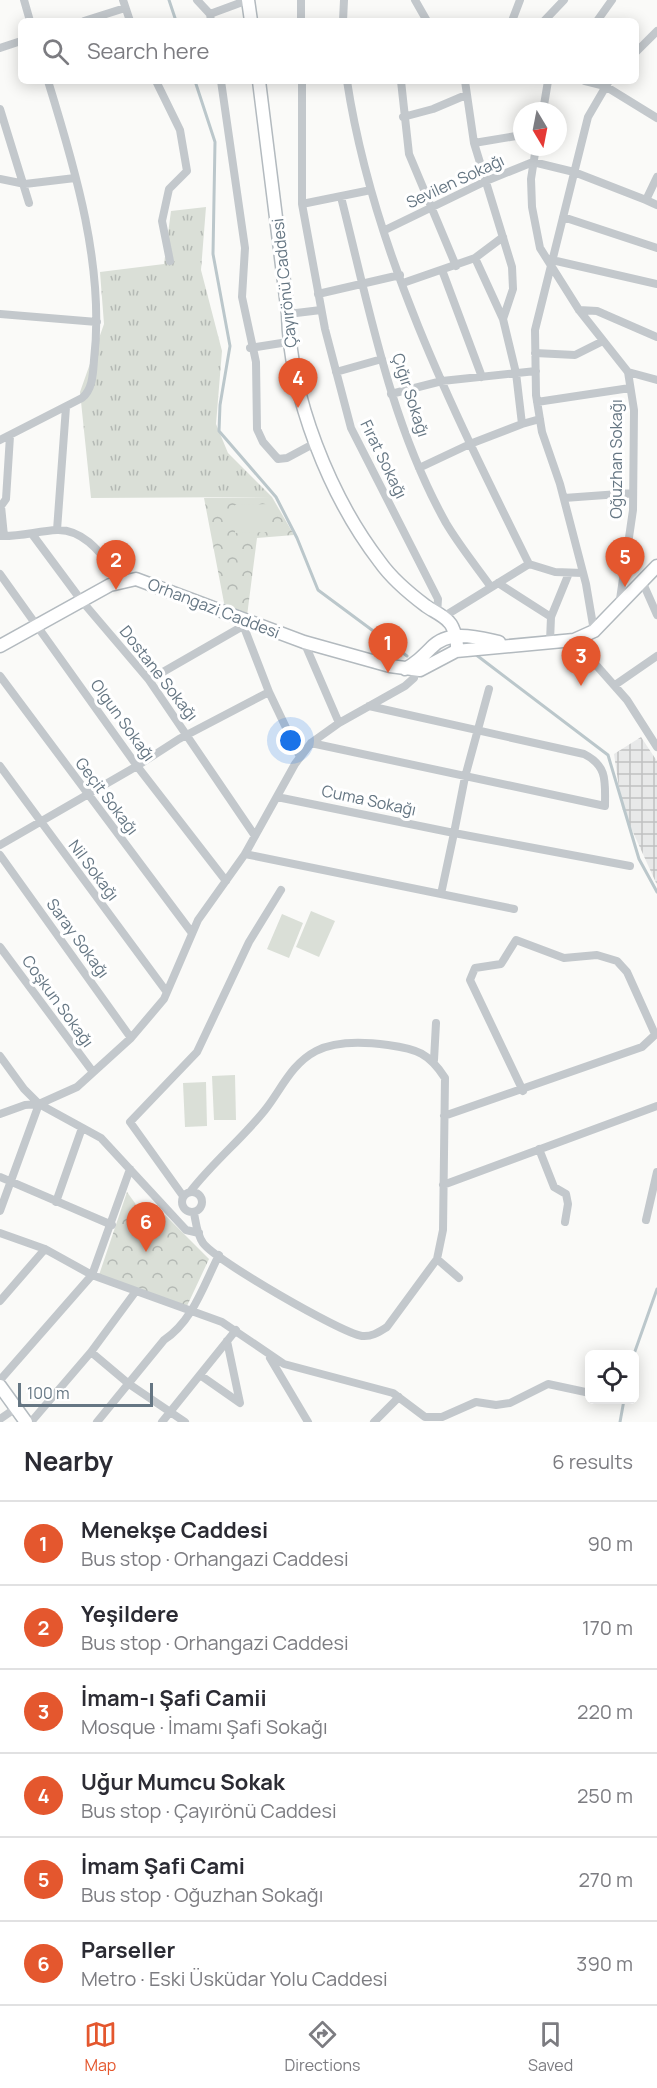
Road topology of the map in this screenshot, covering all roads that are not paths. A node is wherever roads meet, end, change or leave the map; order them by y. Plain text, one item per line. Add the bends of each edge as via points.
1 (24, 0) edge
2 (197, 0) edge
3 (248, 0) edge
4 (301, 0) edge
5 (354, 0) edge
6 (415, 0) edge
7 (520, 0) edge
8 (564, 0) edge
9 (612, 0) edge
10 (344, 2) edge
11 (124, 4) edge
12 (211, 17) edge
13 (29, 18) edge
14 (91, 18) edge
15 (251, 18) edge
16 (301, 18) edge
17 (342, 18) edge
18 (425, 18) edge
19 (513, 18) edge
20 (547, 18) edge
21 (599, 18) edge
22 (657, 31) edge
23 (18, 42) edge
24 (0, 48) edge
25 (639, 49) edge
26 (49, 84) edge
27 (157, 84) edge
28 (221, 84) edge
29 (259, 84) edge
30 (302, 84) edge
31 (348, 84) edge
32 (401, 84) edge
33 (465, 84) edge
34 (548, 84) edge
35 (608, 84) edge
36 (466, 95) junction
37 (544, 102) edge
38 (0, 109) edge
39 (403, 117) junction
40 (657, 118) edge
41 (513, 136) edge
42 (474, 143) junction
43 (534, 156) edge
44 (533, 162) junction
45 (574, 172) junction
46 (657, 177) edge
47 (75, 178) junction
48 (0, 179) edge
49 (486, 181) junction
50 (25, 184) junction
51 (371, 190) junction
52 (341, 197) junction
53 (646, 200) junction
54 (30, 203) dead end
55 (302, 204) junction
56 (657, 205) edge
57 (432, 209) junction
58 (563, 217) junction
59 (385, 230) junction
60 (503, 237) junction
61 (657, 248) edge
62 (475, 258) junction
63 (170, 261) dead end
64 (552, 263) junction
65 (456, 266) junction
66 (442, 270) junction
67 (402, 279) junction
68 (657, 284) edge
69 (364, 285) junction
70 (318, 294) junction
71 (579, 309) junction
72 (321, 310) junction
73 (0, 314) edge
74 (288, 314) junction
75 (503, 320) junction
76 (97, 322) junction
77 (657, 337) edge
78 (603, 341) junction
79 (288, 342) junction
80 (250, 348) junction
81 (535, 353) junction
82 (382, 359) junction
83 (536, 370) junction
84 (336, 372) junction
85 (628, 372) junction
86 (516, 374) junction
87 (482, 377) junction
88 (657, 380) edge
89 (442, 381) junction
90 (630, 388) junction
91 (391, 394) junction
92 (537, 402) junction
93 (66, 407) junction
94 (540, 419) junction
95 (522, 424) junction
96 (10, 436) junction
97 (0, 440) edge
98 (315, 443) junction
99 (470, 444) junction
100 (420, 468) junction
101 (633, 493) junction
102 (564, 498) junction
103 (0, 505) edge
104 (57, 530) junction
105 (32, 534) junction
106 (2, 536) edge
107 (529, 564) junction
108 (657, 566) edge
109 (569, 573) junction
110 (583, 573) junction
111 (0, 574) edge
112 (122, 580) junction
113 (642, 581) junction
114 (495, 585) junction
115 (81, 600) junction
116 (619, 606) junction
117 (657, 615) edge
118 (440, 616) junction
119 (551, 617) junction
120 (241, 621) junction
121 (35, 625) junction
122 (594, 631) junction
123 (574, 640) junction
124 (550, 641) junction
125 (304, 642) junction
126 (451, 643) junction
127 (0, 646) edge
128 (429, 650) junction
129 (657, 657) edge
130 (441, 659) junction
131 (412, 667) junction
132 (0, 676) edge
133 (149, 680) junction
134 (615, 685) junction
135 (489, 689) dead end
136 (269, 692) junction
137 (369, 706) junction
138 (339, 723) junction
139 (479, 730) junction
140 (188, 734) junction
141 (311, 743) junction
142 (657, 747) edge
143 (300, 758) junction
144 (0, 766) edge
145 (137, 766) junction
146 (465, 777) junction
147 (87, 794) junction
148 (277, 796) junction
149 (40, 821) junction
150 (454, 833) junction
151 (255, 836) junction
152 (0, 845) edge
153 (245, 854) junction
154 (0, 855) edge
155 (630, 866) dead end
156 (226, 880) junction
157 (281, 890) dead end
158 (441, 894) junction
159 (514, 909) dead end
160 (192, 933) junction
161 (0, 947) edge
162 (166, 991) junction
163 (436, 1023) dead end
164 (656, 1033) edge
165 (131, 1038) junction
166 (0, 1056) edge
167 (434, 1060) junction
168 (93, 1072) junction
169 (523, 1091) junction
170 (39, 1104) junction
171 (657, 1106) edge
172 (0, 1114) edge
173 (444, 1116) junction
174 (82, 1128) junction
175 (539, 1149) junction
176 (130, 1169) junction
177 (657, 1172) edge
178 (0, 1177) edge
179 (11, 1183) junction
180 (443, 1185) junction
181 (187, 1194) junction
182 (56, 1202) junction
183 (0, 1211) edge
184 (194, 1213) junction
185 (646, 1220) dead end
186 (565, 1222) dead end
187 (112, 1225) junction
188 (0, 1233) edge
189 (199, 1233) junction
190 (45, 1249) junction
191 (219, 1255) junction
192 (437, 1259) junction
193 (92, 1275) junction
194 (459, 1278) dead end
195 (136, 1292) junction
196 (0, 1301) edge
197 (191, 1312) junction
198 (236, 1330) junction
199 (227, 1341) junction
200 (90, 1352) junction
201 (268, 1354) junction
202 (200, 1375) junction
203 (0, 1380) edge
204 (129, 1384) junction
205 (0, 1386) edge
206 (585, 1392) edge
207 (399, 1397) junction
208 (16, 1408) junction
209 (171, 1411) junction
210 (0, 1419) edge
211 (26, 1422) edge
212 (31, 1422) edge
213 (98, 1422) edge
214 (162, 1422) edge
215 (185, 1422) edge
216 (308, 1422) edge
217 (374, 1422) edge

1 - 13 street
2 - 12 street
3 - 12 street
3 - 15 street
4 - 16 street
5 - 10 street
6 - 18 street
7 - 19 street
8 - 20 street
9 - 21 street
10 - 17 street
11 - 14 street
22 - 25 street
23 - 24 street
26 - 47 street
27 - 63 street via 180,130 187,171 169,189 162,220
28 - 80 street via 245,248 242,297
29 - 74 street, Çayırönü Caddesi
30 - 55 street, Fırat Sokağı
31 - 51 street
32 - 39 street
33 - 36 street
34 - 37 street
35 - 40 street
35 - 45 street via 588,117
36 - 39 street
36 - 42 street
38 - 50 street
39 - 57 street via 409,154
41 - 42 street
42 - 49 street
43 - 44 street
44 - 45 street
44 - 49 street, Sevilen Sokağı
44 - 64 street via 532,207 540,248
45 - 53 street
45 - 58 street
46 - 53 street
47 - 50 street
47 - 76 street via 92,263
48 - 50 street
49 - 57 street, Sevilen Sokağı
49 - 60 street
50 - 54 street
51 - 52 street
51 - 59 street
52 - 55 street
52 - 69 street, Çığır Sokağı
53 - 56 street
55 - 70 street, Fırat Sokağı
57 - 59 street, Sevilen Sokağı
57 - 65 street
58 - 61 street
58 - 64 street
59 - 67 street
60 - 62 street
60 - 75 street via 512,267 513,290
62 - 65 street
62 - 75 street
64 - 68 street
64 - 71 street
64 - 81 street via 535,330
65 - 66 street
66 - 67 street
66 - 87 street
67 - 69 street
67 - 89 street
69 - 70 street
69 - 82 street, Çığır Sokağı
70 - 72 street, Fırat Sokağı
71 - 77 street via 597,310
71 - 78 street
72 - 74 street
72 - 84 street, Fırat Sokağı
73 - 76 street
74 - 79 street, Çayırönü Caddesi
75 - 86 street
76 - 93 street via 88,392
78 - 81 street via 575,355
78 - 85 street
79 - 80 street
79 - 98 street, Çayırönü Caddesi
80 - 98 street via 256,363 257,429 263,442 278,459
81 - 83 street
82 - 84 street
82 - 91 street, Çığır Sokağı
83 - 86 street
83 - 92 street
84 - 118 street, Fırat Sokağı via 351,428 438,599
85 - 88 street
85 - 90 street, Oğuzhan Sokağı
86 - 87 street
86 - 95 street
87 - 89 street
89 - 91 street
89 - 99 street
90 - 92 street
90 - 101 street, Oğuzhan Sokağı via 634,410
91 - 100 street, Çığır Sokağı
92 - 94 street
93 - 96 street
93 - 104 street
94 - 95 street
94 - 102 street
95 - 99 street
96 - 97 street
96 - 103 street via 6,499
98 - 118 street, Çayırönü Caddesi via 346,512 381,564 413,597
99 - 100 street
99 - 107 street
100 - 114 street, Çığır Sokağı via 447,524
101 - 102 street
101 - 116 street, Oğuzhan Sokağı
102 - 110 street
103 - 106 street
104 - 105 street
104 - 112 street via 76,534 92,544
105 - 106 street
105 - 115 street, Dostane Sokağı
107 - 109 street
107 - 114 street
108 - 113 street
109 - 110 street
109 - 119 street
110 - 122 street
111 - 121 street, Olgun Sokağı
112 - 115 street
112 - 120 street, Orhangazi Caddesi via 145,581
113 - 116 street
113 - 117 street
114 - 118 street
114 - 119 street, Çığır Sokağı
115 - 121 street
115 - 133 street, Dostane Sokağı
116 - 122 street
118 - 126 street via 450,622
119 - 124 street
120 - 125 street, Orhangazi Caddesi
120 - 133 street
120 - 136 street
121 - 127 street
121 - 145 street, Olgun Sokağı
122 - 123 street
123 - 124 street
123 - 134 street
124 - 126 street via 510,644 470,635
125 - 131 street, Orhangazi Caddesi
125 - 138 street
126 - 128 street
126 - 130 street
128 - 130 street via 432,658
128 - 131 street
129 - 134 street
130 - 131 street
131 - 137 street via 414,678
132 - 147 street, Geçit Sokağı
133 - 140 street, Dostane Sokağı
134 - 142 street
135 - 139 street
136 - 140 street
136 - 143 street
137 - 138 street
137 - 139 street
138 - 141 street
139 - 146 street
139 - 146 street via 584,754 597,761 603,772 605,806
140 - 145 street
140 - 151 street, Dostane Sokağı
141 - 143 street
141 - 146 street
143 - 148 street
144 - 149 street, Nil Sokağı
145 - 147 street
145 - 156 street, Olgun Sokağı
146 - 150 street
147 - 149 street
147 - 160 street, Geçit Sokağı
148 - 150 street, Cuma Sokağı
148 - 151 street
149 - 152 street
149 - 162 street, Nil Sokağı
150 - 155 street, Cuma Sokağı
150 - 158 street
151 - 153 street
153 - 156 street
153 - 158 street
154 - 165 street, Saray Sokağı
156 - 160 street
157 - 181 street via 249,942 197,1052 130,1122
158 - 159 street
160 - 162 street
161 - 168 street, Coşkun Sokağı
162 - 165 street via 164,999
163 - 167 street
164 - 169 street via 642,1047
164 - 169 street via 627,972 617,961 597,955 564,958 516,940 501,964 475,968 470,980
165 - 168 street
166 - 170 street
167 - 173 street via 445,1078
167 - 181 street via 412,1048 359,1041 316,1051 283,1080 266,1109
168 - 170 street via 77,1087
169 - 173 street
170 - 172 street
170 - 174 street
170 - 179 street
171 - 175 street
173 - 180 street
174 - 176 street via 101,1138
174 - 182 street
175 - 180 street
175 - 186 street via 554,1187 566,1194
176 - 187 street
176 - 189 street via 186,1230
177 - 185 street
178 - 179 street
179 - 182 street
179 - 183 street
180 - 192 street via 443,1230
181 - 184 street via 182,1204 186,1211
181 - 184 street via 198,1193 203,1200
182 - 187 street
184 - 189 street
187 - 193 street
188 - 190 street
189 - 191 street via 204,1245
190 - 193 street
190 - 196 street
191 - 192 street via 253,1280 361,1336 376,1334 387,1327
191 - 197 street
192 - 194 street
193 - 195 street
193 - 203 street
195 - 197 street
195 - 200 street
197 - 198 street
197 - 204 street
198 - 199 street
198 - 201 street
199 - 202 street
199 - 202 street via 240,1403
200 - 204 street
200 - 212 street
201 - 207 street via 290,1366 387,1390
201 - 216 street
202 - 209 street
204 - 209 street
204 - 213 street
205 - 208 street
206 - 207 street via 548,1384 510,1403 470,1403 436,1418 418,1415
207 - 217 street
208 - 210 street
208 - 211 street
209 - 214 street
209 - 215 street

